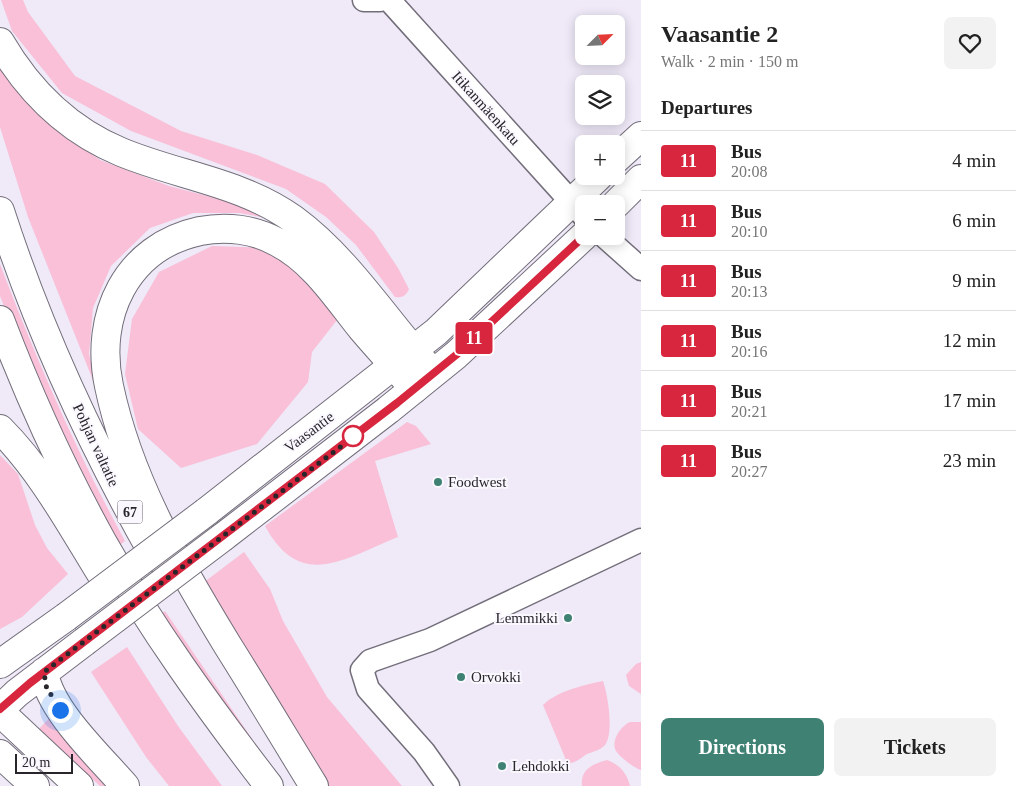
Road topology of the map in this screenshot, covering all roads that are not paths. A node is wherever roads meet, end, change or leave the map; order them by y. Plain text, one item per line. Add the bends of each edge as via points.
1 (364, 0) edge
2 (380, 0) edge
3 (389, 0) edge
4 (0, 42) edge
5 (641, 136) edge
6 (625, 151) edge
7 (641, 179) edge
8 (625, 195) edge
9 (575, 206) edge
10 (0, 212) edge
11 (575, 212) edge
12 (575, 244) edge
13 (614, 245) edge
14 (641, 269) edge
15 (0, 320) edge
16 (404, 358) junction
17 (424, 381) junction
18 (0, 429) edge
19 (641, 540) edge
20 (0, 664) edge
21 (44, 672) junction
22 (0, 711) edge
23 (0, 754) edge
24 (35, 786) edge
25 (79, 786) edge
26 (125, 786) edge
27 (245, 786) edge
28 (269, 786) edge
29 (310, 786) edge
30 (314, 786) edge
31 (448, 786) edge

1 - 2 street
3 - 9 street, Itikanmäenkatu
4 - 16 main road via 31,88 52,110 83,131 120,152 227,185 265,201 294,220 321,243
5 - 6 main road
7 - 8 main road
10 - 29 main road, Pohjan valtatie / 67 via 45,336 120,495 196,630 252,711
11 - 16 main road, Vaasantie
12 - 17 main road, Vaasantie
13 - 14 street
15 - 28 main road, 67 via 54,448 103,543 168,647
16 - 17 main road
16 - 20 main road, Vaasantie, bridge via 206,512
16 - 30 main road via 304,260 278,242 250,231 214,228 167,241 145,256 123,282 110,312 105,346 108,383 119,430 134,472 196,594
17 - 21 main road, Vaasantie, bridge
18 - 27 main road via 16,445 54,499 148,649
19 - 31 street via 430,640 370,661 362,670 368,688 424,752
21 - 22 main road, Vaasantie
21 - 26 main road via 46,686 60,710
22 - 25 main road
23 - 24 main road

